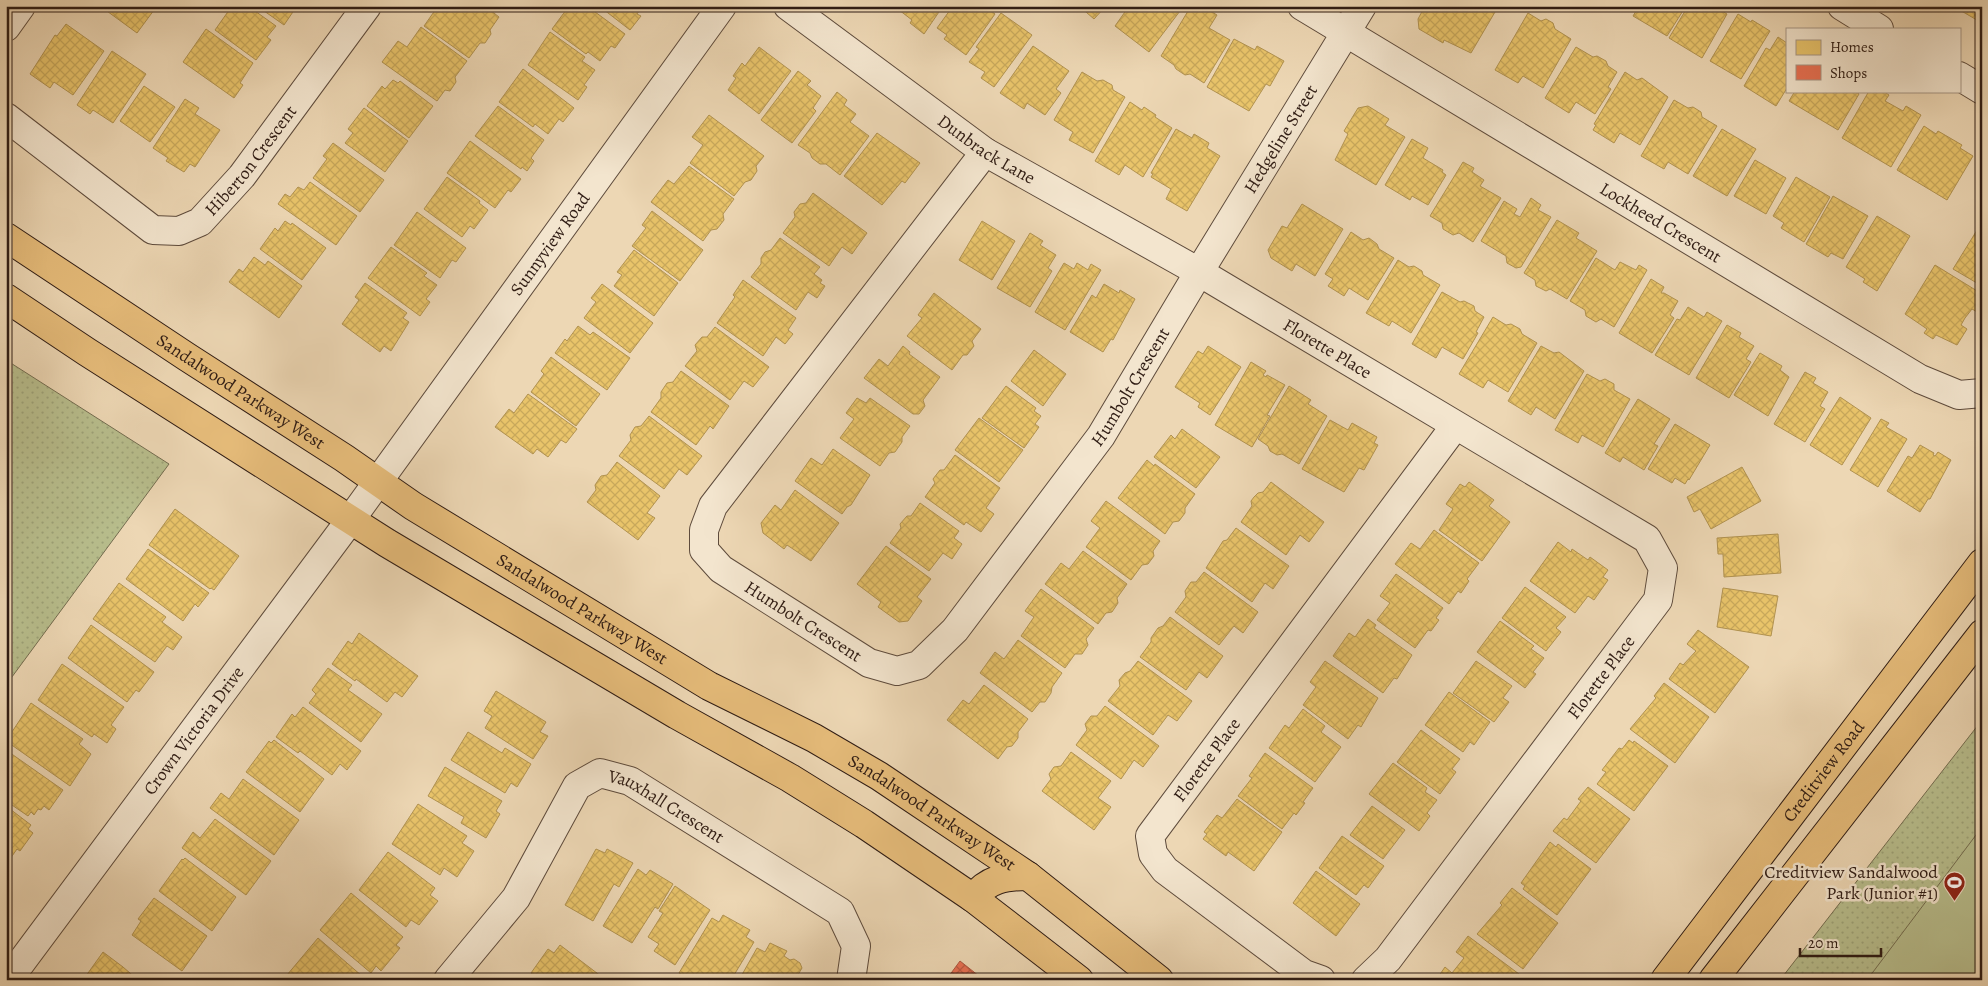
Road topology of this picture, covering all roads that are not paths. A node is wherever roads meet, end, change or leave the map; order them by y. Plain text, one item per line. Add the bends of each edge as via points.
1 (21, 6) edge
2 (367, 6) edge
3 (722, 6) edge
4 (788, 6) edge
5 (1302, 6) edge
6 (1362, 6) edge
7 (1842, 6) edge
8 (6, 27) edge
9 (1878, 28) edge
10 (1346, 32) junction
11 (1960, 77) edge
12 (1982, 90) edge
13 (6, 117) edge
14 (985, 152) junction
15 (6, 237) edge
16 (1199, 272) junction
17 (6, 298) edge
18 (1982, 393) edge
19 (1455, 426) junction
20 (378, 481) junction
21 (351, 519) junction
22 (1982, 563) edge
23 (1982, 634) edge
24 (1028, 876) junction
25 (973, 898) junction
26 (8, 980) edge
27 (448, 980) edge
28 (850, 980) edge
29 (1079, 980) edge
30 (1159, 980) edge
31 (1321, 980) edge
32 (1366, 980) edge
33 (1665, 980) edge
34 (1713, 980) edge

1 - 8 street
2 - 13 street, Hiberton Crescent via 242,176 200,222 179,231 152,230
3 - 20 street, Sunnyview Road
4 - 14 street, Dunbrack Lane
5 - 10 street, Lockheed Crescent
6 - 10 street, Hedgeline Street
7 - 9 street
10 - 16 street, Hedgeline Street
10 - 18 street, Lockheed Crescent via 1920,379 1958,395
11 - 12 street
14 - 16 street, Dunbrack Lane
14 - 16 street, Humbolt Crescent via 713,506 704,530 704,550 721,569 869,663 897,671 919,665 955,630 1102,436
15 - 20 main road, Sandalwood Parkway West
16 - 19 street, Florette Place
17 - 21 main road
19 - 31 street, Florette Place via 1150,836 1152,854 1165,870 1304,974
19 - 32 street, Florette Place via 1647,539 1662,568 1658,600 1388,960
20 - 21 street, Crown Victoria Drive
20 - 24 main road, Sandalwood Parkway West via 421,511 709,686 814,738 879,776
21 - 25 main road via 669,710 790,778
21 - 26 street, Crown Victoria Drive
22 - 33 main road, Creditview Road
23 - 34 main road
24 - 25 main road via 994,880
24 - 30 main road, Sandalwood Parkway West
25 - 29 main road
27 - 28 street, Vauxhall Crescent via 516,898 577,786 600,773 630,781 840,912 856,946

